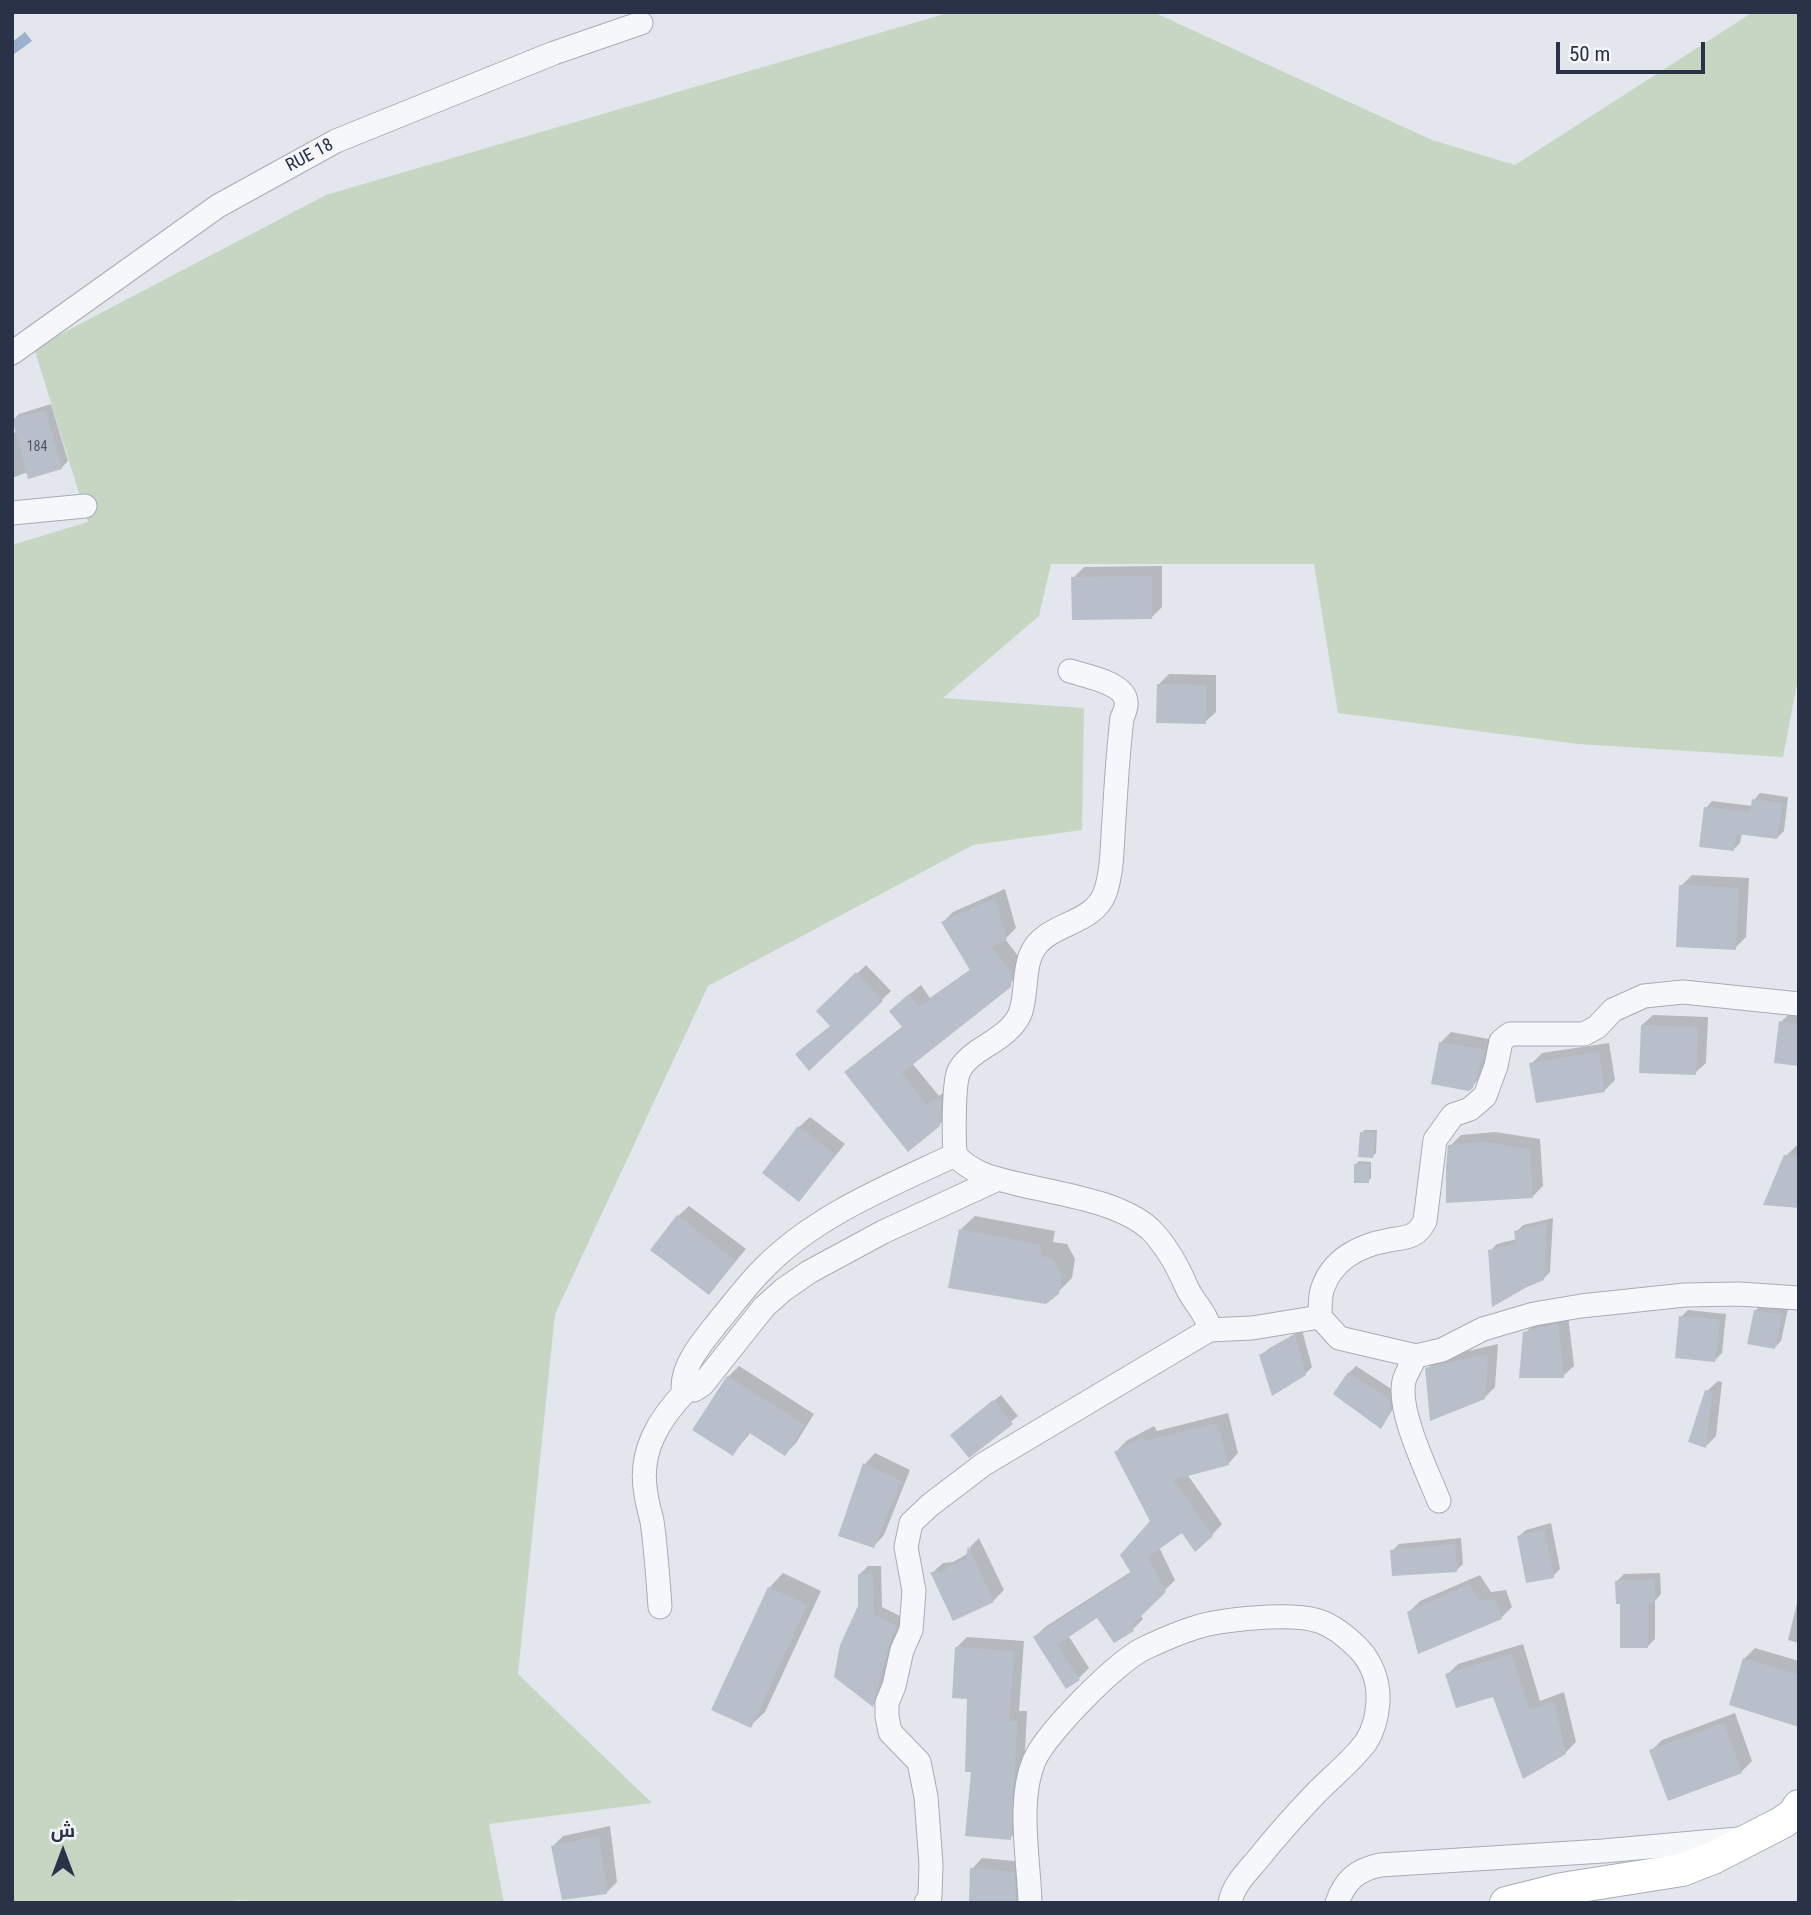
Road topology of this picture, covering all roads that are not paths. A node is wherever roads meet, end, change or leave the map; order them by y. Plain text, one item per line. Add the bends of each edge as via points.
1 (641, 23) dead end
2 (12, 353) edge
3 (85, 506) dead end
4 (12, 513) edge
5 (1070, 671) dead end
6 (1799, 1004) edge
7 (955, 1155) junction
8 (998, 1179) junction
9 (1799, 1298) edge
10 (1320, 1317) junction
11 (1209, 1330) junction
12 (1416, 1356) junction
13 (688, 1389) junction
14 (1439, 1501) dead end
15 (660, 1607) dead end
16 (1799, 1806) edge
17 (1749, 1838) junction
18 (926, 1903) edge
19 (1030, 1903) edge
20 (1230, 1903) edge
21 (1338, 1903) edge
22 (1506, 1903) edge

1 - 2 street, RUE 18 via 336,141 218,206
3 - 4 street
5 - 7 street via 1110,683 1124,694 1127,704 1105,892 1097,906 1078,921 1036,946 1029,961 1021,1012 1013,1026 978,1051 958,1073
6 - 10 street via 1683,992 1644,996 1613,1010 1584,1034 1510,1034 1501,1041 1485,1096 1470,1109 1453,1115 1435,1140 1425,1221 1419,1232 1349,1253 1322,1290
7 - 8 street via 967,1168
7 - 13 street via 852,1206 788,1247 763,1269 710,1333 683,1379 683,1387
8 - 11 street via 1117,1209 1149,1228 1174,1259 1194,1303 1209,1320
8 - 13 street via 809,1272 764,1307 702,1385
9 - 12 street via 1685,1295 1581,1306 1483,1328 1442,1350
10 - 11 street
10 - 12 street via 1339,1338
11 - 18 street via 984,1464 911,1523 906,1547 914,1591 911,1630 887,1716 890,1732 919,1762 931,1864
12 - 14 street via 1404,1382 1405,1405
13 - 15 street via 667,1411 645,1461
16 - 17 main road via 1783,1822
17 - 21 street via 1380,1865 1351,1878
17 - 22 main road via 1682,1870
19 - 20 street via 1025,1856 1031,1772 1046,1740 1084,1700 1143,1649 1195,1627 1282,1617 1318,1620 1353,1643 1377,1676 1376,1721 1367,1741 1243,1877

